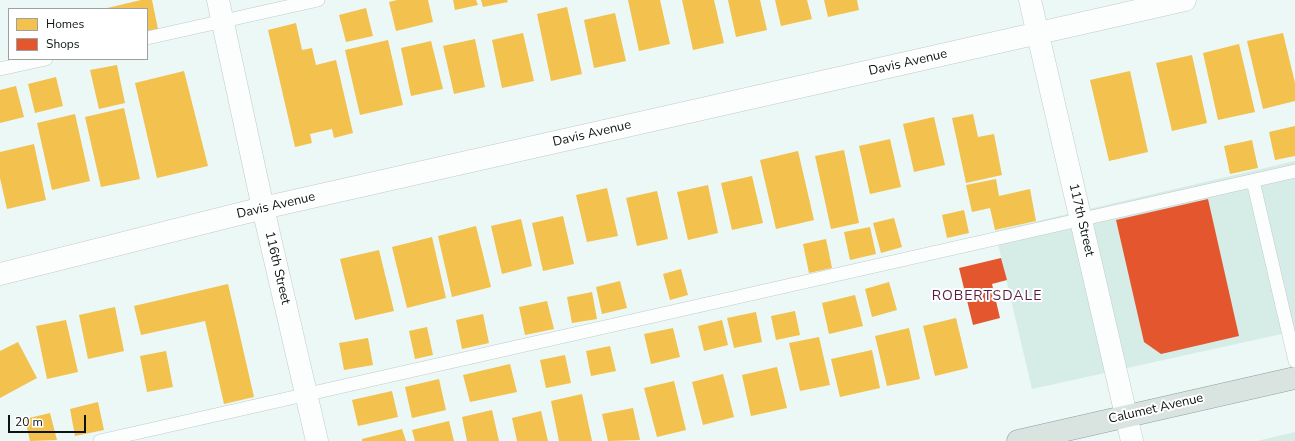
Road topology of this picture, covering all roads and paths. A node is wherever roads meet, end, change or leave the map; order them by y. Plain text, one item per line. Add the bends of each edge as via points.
1 (218, 0) edge
2 (318, 0) edge
3 (1030, 0) edge
4 (1185, 0) edge
5 (223, 22) junction
6 (1038, 34) junction
7 (148, 38) edge
8 (41, 60) edge
9 (0, 69) edge
10 (1295, 171) edge
11 (1252, 181) junction
12 (263, 208) junction
13 (1081, 219) junction
14 (0, 274) edge
15 (1295, 361) edge
16 (1295, 378) edge
17 (306, 394) junction
18 (1126, 416) junction
19 (100, 441) edge
20 (317, 441) edge
21 (1018, 441) edge
22 (1132, 441) edge

1 - 5 street, 116th Street
2 - 5 lane
3 - 6 street, 117th Street
4 - 6 street, Davis Avenue
5 - 7 lane
5 - 12 street, 116th Street
6 - 12 street, Davis Avenue
6 - 13 street, 117th Street
8 - 9 lane
10 - 11 lane
11 - 13 lane
11 - 15 lane
12 - 14 street, Davis Avenue
12 - 17 street, 116th Street
13 - 17 lane
13 - 18 street, 117th Street
16 - 18 main road, Calumet Avenue
17 - 19 lane
17 - 20 street, 116th Street
18 - 21 main road, Calumet Avenue
18 - 22 street, 117th Street

